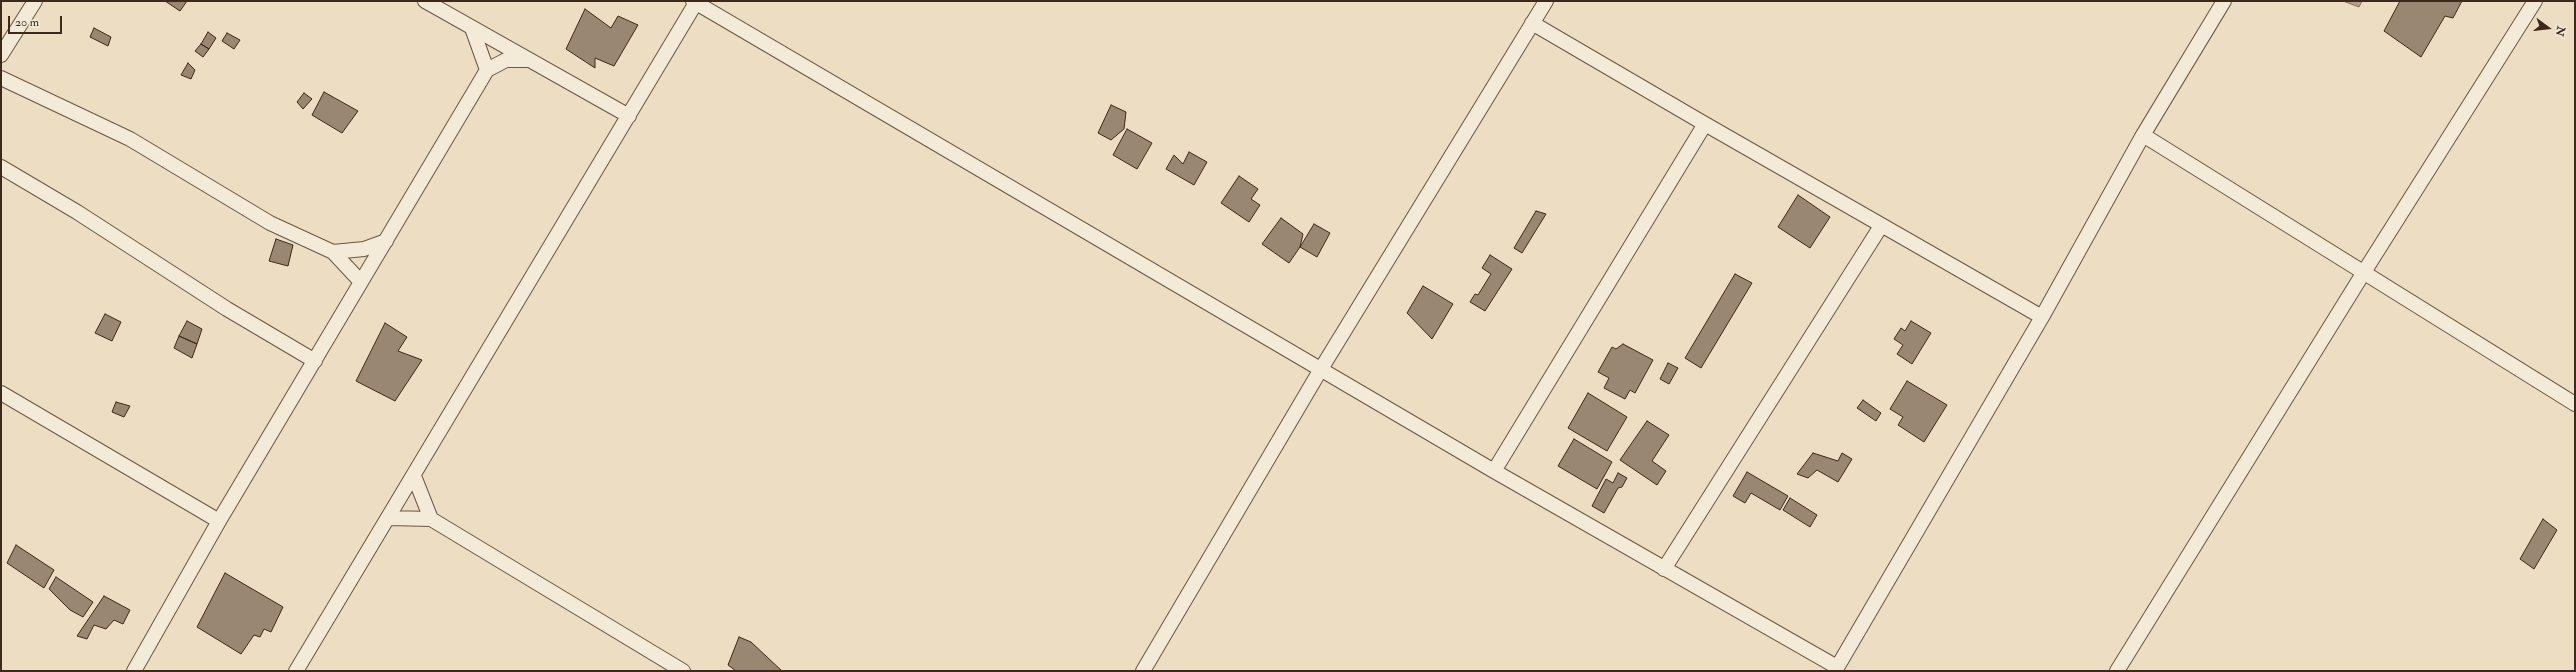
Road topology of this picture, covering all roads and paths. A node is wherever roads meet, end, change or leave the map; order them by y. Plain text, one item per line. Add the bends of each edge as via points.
1 (35, 1) edge
2 (425, 1) edge
3 (1546, 1) edge
4 (2224, 1) edge
5 (2535, 1) edge
6 (696, 2) edge
7 (1532, 23) junction
8 (472, 28) junction
9 (1, 55) edge
10 (528, 60) junction
11 (488, 70) junction
12 (1, 78) edge
13 (629, 116) junction
14 (1705, 124) junction
15 (2143, 135) junction
16 (1, 167) edge
17 (1881, 226) junction
18 (386, 241) junction
19 (333, 252) junction
20 (2364, 272) junction
21 (361, 282) junction
22 (2042, 317) junction
23 (315, 361) junction
24 (1322, 369) junction
25 (1, 393) edge
26 (2575, 404) edge
27 (1494, 472) junction
28 (414, 476) junction
29 (389, 518) junction
30 (430, 519) junction
31 (219, 521) junction
32 (1664, 569) junction
33 (1836, 669) edge
34 (134, 671) edge
35 (296, 671) edge
36 (682, 671) edge
37 (1143, 671) edge
38 (2117, 671) edge

1 - 9 street
2 - 8 street
3 - 7 street
4 - 15 street
5 - 20 street
6 - 13 street
6 - 24 street
7 - 14 street
7 - 24 street
8 - 10 street
8 - 11 street
10 - 11 street via 506,60
10 - 13 street
11 - 18 street
12 - 19 street via 130,140 270,223
13 - 28 street
14 - 17 street
14 - 27 street
15 - 20 street
15 - 22 street
16 - 23 street via 77,212 227,309
17 - 22 street
17 - 32 street
18 - 19 street via 364,248
18 - 21 street
19 - 21 street
20 - 26 street
20 - 38 street
21 - 23 street
22 - 33 street
23 - 31 street
24 - 27 street
24 - 37 street
25 - 31 street
27 - 32 street
28 - 29 street
28 - 30 street
29 - 30 street
29 - 35 street
30 - 36 street
31 - 34 street
32 - 33 street

